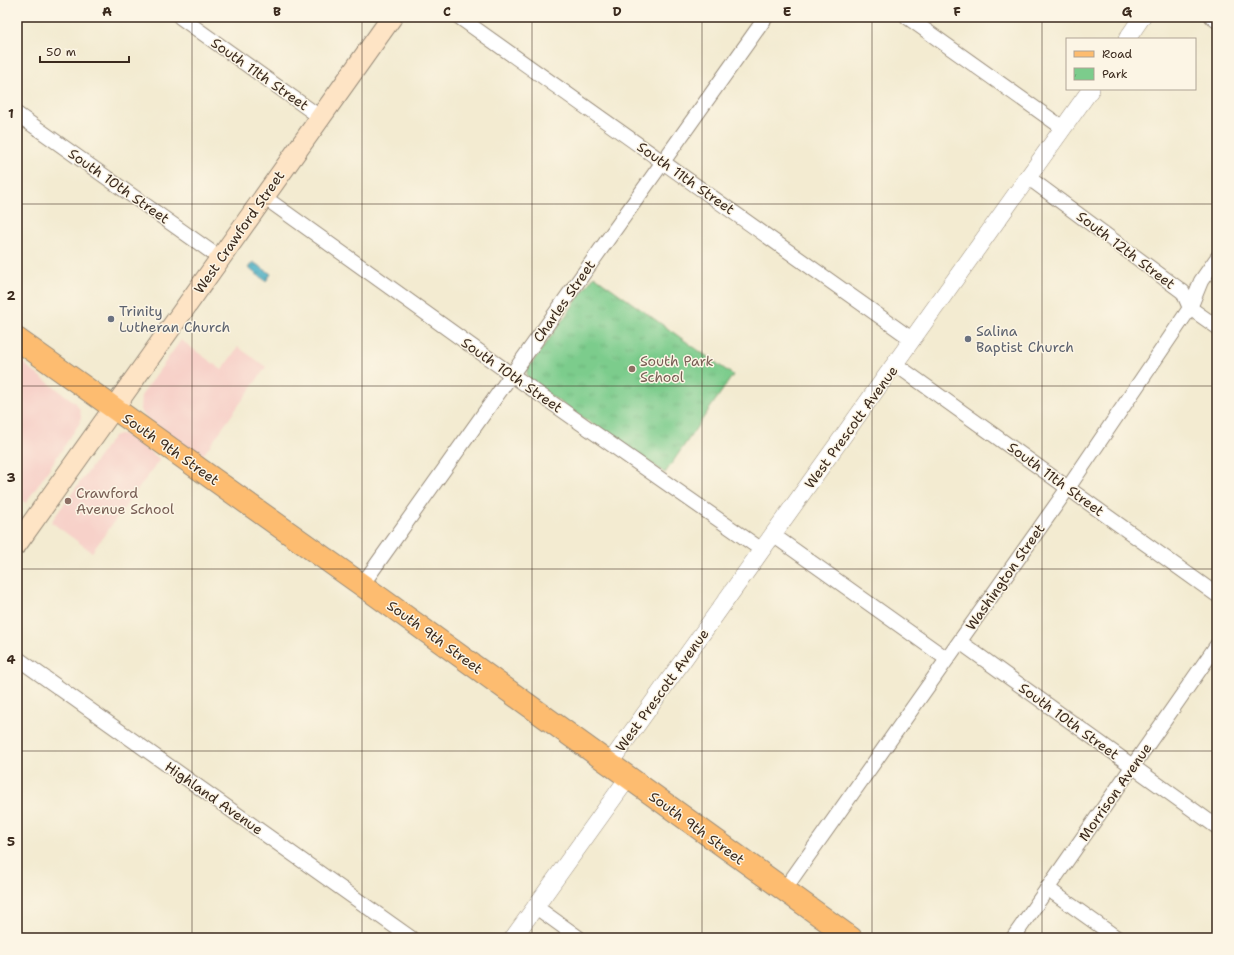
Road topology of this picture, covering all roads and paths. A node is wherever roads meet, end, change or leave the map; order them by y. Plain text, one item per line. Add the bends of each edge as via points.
1 (180, 17) edge
2 (392, 17) edge
3 (459, 17) edge
4 (766, 17) edge
5 (907, 17) edge
6 (1142, 17) edge
7 (1212, 17) edge
8 (1217, 20) edge
9 (1128, 38) edge
10 (1090, 90) edge
11 (17, 114) edge
12 (320, 117) junction
13 (1063, 128) junction
14 (663, 162) junction
15 (1028, 178) junction
16 (264, 197) junction
17 (220, 258) junction
18 (1217, 258) edge
19 (1190, 308) junction
20 (1217, 328) edge
21 (17, 339) edge
22 (913, 340) junction
23 (895, 364) junction
24 (512, 375) junction
25 (114, 408) junction
26 (1068, 488) junction
27 (773, 535) junction
28 (17, 544) edge
29 (762, 550) junction
30 (362, 585) junction
31 (1217, 595) edge
32 (960, 642) junction
33 (1217, 645) edge
34 (17, 658) edge
35 (947, 659) junction
36 (610, 764) junction
37 (1132, 767) junction
38 (628, 778) junction
39 (1217, 827) edge
40 (1047, 888) junction
41 (784, 890) junction
42 (536, 907) junction
43 (411, 938) edge
44 (514, 938) edge
45 (580, 938) edge
46 (851, 938) edge
47 (1012, 938) edge
48 (1117, 938) edge

1 - 12 street, South 11th Street
2 - 12 main road, West Crawford Street
3 - 14 street, South 11th Street
4 - 14 street, Charles Street
5 - 13 street
6 - 9 street
7 - 8 street
10 - 13 street, West Prescott Avenue
11 - 17 street, South 10th Street
12 - 16 main road, West Crawford Street
13 - 15 street, West Prescott Avenue
14 - 22 street, South 11th Street
14 - 24 street, Charles Street
15 - 19 street, South 12th Street via 1183,292
15 - 22 street, West Prescott Avenue
16 - 17 main road, West Crawford Street
16 - 24 street, South 10th Street
17 - 25 main road, West Crawford Street
18 - 19 street, Washington Street via 1201,280
19 - 20 street, South 12th Street
19 - 26 street, Washington Street
21 - 25 main road, South 9th Street
22 - 23 street, West Prescott Avenue
23 - 26 street, South 11th Street
23 - 27 street, West Prescott Avenue
24 - 29 street, South 10th Street
24 - 30 street, Charles Street
25 - 28 main road, West Crawford Street
25 - 30 main road, South 9th Street
26 - 31 street, South 11th Street
26 - 32 street, Washington Street
27 - 29 street, West Prescott Avenue
27 - 35 street
29 - 36 street, West Prescott Avenue
30 - 36 main road, South 9th Street
32 - 35 street, Washington Street
32 - 37 street, South 10th Street
33 - 37 street, Morrison Avenue
34 - 43 street, Highland Avenue
35 - 41 street, Washington Street
36 - 38 main road, South 9th Street
37 - 39 street, South 10th Street
37 - 40 street, Morrison Avenue
38 - 41 main road, South 9th Street
38 - 42 street
40 - 47 street, Morrison Avenue
40 - 48 street
41 - 46 main road, South 9th Street
42 - 44 street
42 - 45 street

